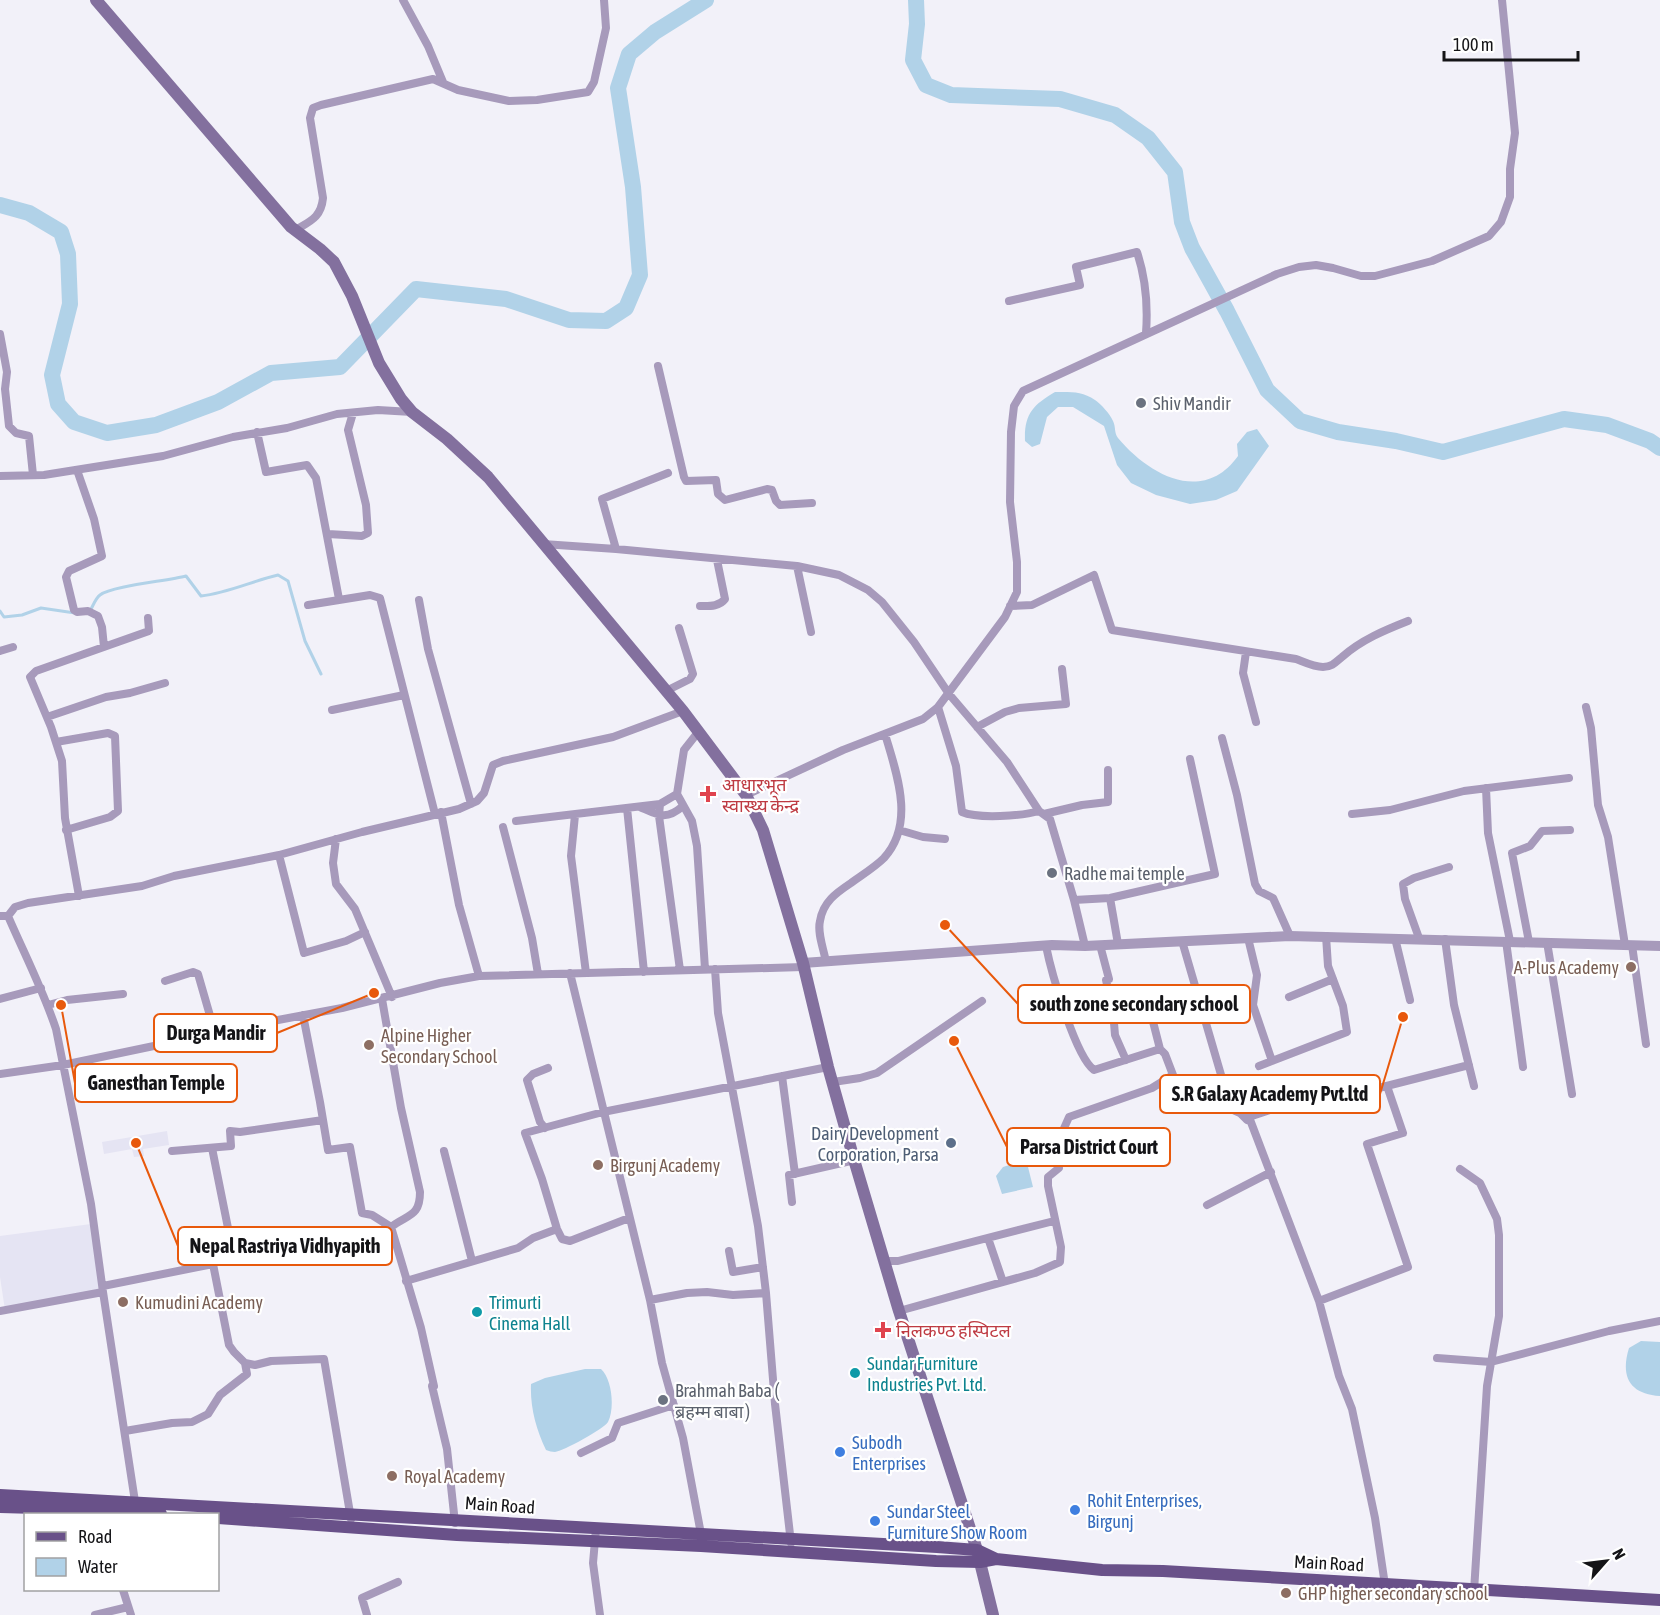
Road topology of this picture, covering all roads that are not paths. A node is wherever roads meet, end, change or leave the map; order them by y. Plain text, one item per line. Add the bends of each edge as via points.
1 (96, 0) edge
2 (403, 0) edge
3 (604, 0) edge
4 (1502, 0) edge
5 (443, 82) junction
6 (294, 231) junction
7 (1009, 301) dead end
8 (1146, 333) junction
9 (0, 334) edge
10 (657, 366) dead end
11 (412, 412) junction
12 (353, 413) junction
13 (257, 432) junction
14 (77, 470) junction
15 (668, 473) dead end
16 (33, 475) junction
17 (0, 476) edge
18 (812, 503) dead end
19 (328, 534) junction
20 (543, 544) junction
21 (616, 549) junction
22 (717, 560) junction
23 (797, 566) junction
24 (339, 599) junction
25 (419, 600) dead end
26 (308, 605) dead end
27 (700, 606) dead end
28 (1010, 606) junction
29 (148, 618) dead end
30 (1408, 621) dead end
31 (680, 628) dead end
32 (811, 632) dead end
33 (13, 647) dead end
34 (104, 647) junction
35 (0, 651) edge
36 (1246, 652) junction
37 (1062, 669) dead end
38 (165, 683) dead end
39 (666, 691) junction
40 (949, 693) junction
41 (404, 695) junction
42 (938, 707) junction
43 (1586, 707) dead end
44 (332, 710) dead end
45 (683, 711) junction
46 (47, 717) junction
47 (1257, 722) dead end
48 (977, 727) junction
49 (699, 731) junction
50 (885, 734) junction
51 (1222, 738) dead end
52 (56, 742) junction
53 (1190, 759) dead end
54 (1108, 770) dead end
55 (1569, 778) dead end
56 (1486, 788) junction
57 (677, 794) junction
58 (746, 795) junction
59 (471, 804) junction
60 (660, 804) junction
61 (683, 806) junction
62 (640, 807) junction
63 (627, 808) junction
64 (1041, 812) junction
65 (438, 813) junction
66 (1352, 814) dead end
67 (575, 815) junction
68 (659, 816) junction
69 (516, 821) dead end
70 (503, 827) dead end
71 (66, 830) junction
72 (899, 830) junction
73 (1570, 830) dead end
74 (336, 839) junction
75 (945, 839) dead end
76 (279, 855) junction
77 (1449, 867) dead end
78 (79, 896) junction
79 (1110, 898) junction
80 (1074, 900) junction
81 (4, 916) edge
82 (365, 932) junction
83 (1290, 936) junction
84 (1326, 936) junction
85 (1248, 938) junction
86 (1395, 938) junction
87 (1419, 938) junction
88 (1445, 939) junction
89 (1182, 941) junction
90 (1508, 941) junction
91 (1529, 942) junction
92 (1547, 942) junction
93 (1118, 944) junction
94 (1101, 945) junction
95 (1628, 945) junction
96 (1046, 946) junction
97 (1085, 946) junction
98 (1660, 946) edge
99 (826, 962) junction
100 (803, 965) junction
101 (705, 969) junction
102 (715, 969) junction
103 (680, 970) junction
104 (644, 972) junction
105 (570, 973) junction
106 (586, 973) junction
107 (538, 974) junction
108 (479, 976) junction
109 (1333, 979) junction
110 (165, 981) dead end
111 (41, 988) junction
112 (123, 994) dead end
113 (1197, 996) junction
114 (392, 997) junction
115 (1289, 997) dead end
116 (0, 999) edge
117 (382, 999) junction
118 (1410, 1000) dead end
119 (982, 1001) dead end
120 (48, 1005) junction
121 (303, 1015) junction
122 (215, 1033) junction
123 (1646, 1044) dead end
124 (1160, 1049) junction
125 (1126, 1060) junction
126 (1272, 1062) junction
127 (63, 1065) junction
128 (1469, 1065) junction
129 (1259, 1066) dead end
130 (828, 1067) junction
131 (1523, 1067) dead end
132 (548, 1068) dead end
133 (0, 1074) edge
134 (782, 1076) junction
135 (833, 1082) junction
136 (730, 1086) junction
137 (1387, 1086) junction
138 (1474, 1086) dead end
139 (1572, 1094) dead end
140 (603, 1112) junction
141 (1249, 1117) junction
142 (323, 1120) junction
143 (545, 1128) junction
144 (212, 1149) junction
145 (444, 1151) dead end
146 (172, 1152) dead end
147 (855, 1160) junction
148 (1460, 1169) dead end
149 (1271, 1172) junction
150 (795, 1173) junction
151 (792, 1202) dead end
152 (1207, 1205) dead end
153 (629, 1218) junction
154 (1054, 1221) junction
155 (391, 1227) junction
156 (557, 1230) junction
157 (988, 1238) junction
158 (729, 1251) dead end
159 (472, 1261) junction
160 (884, 1261) junction
161 (213, 1264) junction
162 (763, 1268) junction
163 (406, 1281) junction
164 (1003, 1282) junction
165 (103, 1289) junction
166 (766, 1293) junction
167 (650, 1300) junction
168 (1319, 1301) junction
169 (0, 1311) edge
170 (899, 1311) junction
171 (1660, 1321) edge
172 (1437, 1358) dead end
173 (1491, 1362) junction
174 (245, 1363) junction
175 (674, 1405) junction
176 (125, 1431) junction
177 (581, 1453) dead end
178 (0, 1495) edge
179 (0, 1507) edge
180 (136, 1508) junction
181 (108, 1509) edge
182 (154, 1513) edge
183 (351, 1514) junction
184 (219, 1518) edge
185 (455, 1520) junction
186 (353, 1528) junction
187 (596, 1529) junction
188 (702, 1534) junction
189 (457, 1535) junction
190 (595, 1542) junction
191 (791, 1546) junction
192 (979, 1556) junction
193 (398, 1582) dead end
194 (1385, 1585) junction
195 (123, 1591) edge
196 (1474, 1591) junction
197 (1660, 1600) edge
198 (130, 1611) edge
199 (95, 1615) edge
200 (368, 1615) edge
201 (600, 1615) edge
202 (993, 1615) edge

1 - 6 main road
2 - 5 street
3 - 5 street via 606,28 594,82 588,92 509,101 459,90
4 - 8 street via 1515,134 1510,197 1501,222 1489,237 1432,261 1375,276 1316,265 1299,267
5 - 6 street via 422,81 313,108 310,118 322,210
6 - 11 main road via 334,262 379,363
7 - 8 street via 1080,285 1076,267 1137,252 1148,305
8 - 28 street via 1035,384 1023,391 1014,406 1010,502 1017,592
9 - 16 street via 7,372 9,426 16,433 29,436
10 - 18 street via 686,481 716,480 718,494 725,500 767,489 772,490 780,505
11 - 12 street
11 - 20 main road via 488,477
12 - 13 street
12 - 19 street via 348,430 366,505 368,533
13 - 14 street via 163,456
13 - 19 street via 266,472 308,465 319,487
14 - 16 street
14 - 34 street via 102,556 69,571 66,577 74,610 98,616
15 - 21 street via 602,499
16 - 17 street
19 - 24 street
20 - 21 street
20 - 39 main road
21 - 22 street
22 - 23 street
22 - 27 street via 725,599 715,606
23 - 32 street
23 - 40 street via 839,576 868,590 914,642
24 - 26 street
24 - 41 street via 370,595 380,598
25 - 59 street via 428,649
28 - 36 street via 1032,605 1094,575 1112,630
28 - 40 street
29 - 34 street via 148,632
30 - 36 street via 1381,632 1335,664 1323,667
31 - 39 street via 693,674
33 - 35 street
34 - 46 street via 32,673 30,677
36 - 47 street via 1243,673
37 - 48 street via 1066,704 1019,708
38 - 46 street
39 - 45 main road
40 - 42 street
40 - 48 street
41 - 44 street
41 - 65 street
42 - 50 street via 923,719
42 - 64 street via 956,766 962,812 1006,816
43 - 95 street via 1598,805 1608,837
45 - 49 main road
45 - 59 street via 613,737 493,765 484,793
46 - 52 street
48 - 64 street
49 - 57 street via 684,750
49 - 58 main road
50 - 58 street
50 - 72 street via 900,782
51 - 83 street via 1255,884 1258,891 1273,898
52 - 71 street via 62,761
52 - 71 street via 108,733 114,736 118,811
53 - 79 street via 1215,874
54 - 64 street via 1108,802
55 - 56 street
56 - 66 street via 1390,810
56 - 90 street via 1488,834
57 - 60 street
57 - 61 street
58 - 100 main road via 763,830
59 - 65 street
60 - 62 street
60 - 68 street
61 - 68 street via 675,813
61 - 101 street via 692,821 697,846
62 - 63 street
62 - 68 street
63 - 67 street
63 - 104 street
64 - 80 street via 1050,819
65 - 74 street
65 - 108 street
67 - 69 street
67 - 106 street via 571,856
68 - 103 street
70 - 107 street
71 - 78 street
72 - 75 street
72 - 99 street via 885,857 833,895 824,908 819,923
73 - 91 street via 1542,831 1530,846 1512,853
74 - 76 street
74 - 82 street via 336,884 355,909
76 - 78 street
76 - 82 street via 304,953
77 - 87 street via 1403,884
78 - 81 street via 28,903
79 - 80 street
79 - 93 street
80 - 97 street
81 - 111 street
82 - 114 street
83 - 84 street
83 - 85 street
84 - 86 street
84 - 109 street
85 - 89 street
85 - 126 street via 1257,975 1253,1005
86 - 87 street
86 - 118 street
87 - 88 street
88 - 90 street
88 - 128 street via 1454,1005
89 - 93 street
89 - 113 street
90 - 91 street
90 - 131 street
91 - 92 street
92 - 95 street
92 - 139 street
93 - 94 street
94 - 97 street
94 - 125 street via 1115,1035
95 - 98 street
95 - 123 street
96 - 97 street
96 - 99 street
96 - 125 street via 1052,975 1080,1052 1091,1069
99 - 100 street
100 - 102 street
100 - 130 main road
101 - 102 street
101 - 103 street
102 - 136 street
103 - 104 street
104 - 106 street
105 - 106 street
105 - 107 street
105 - 140 street
107 - 108 street
108 - 114 street
109 - 115 street
109 - 126 street via 1347,1032
110 - 122 street via 198,974
111 - 116 street
111 - 120 street
112 - 120 street
113 - 124 street via 1156,1003 1150,1010
113 - 141 street via 1231,1109 1247,1120
114 - 117 street
117 - 121 street
117 - 155 street via 420,1192 416,1212
119 - 135 street via 877,1073
120 - 127 street
121 - 122 street
121 - 142 street
122 - 127 street
124 - 125 street
124 - 154 street via 1173,1075 1152,1088 1069,1117 1061,1135 1053,1141 1059,1168 1048,1177
126 - 129 street
127 - 133 street
127 - 165 street via 91,1204
128 - 137 street
128 - 138 street
130 - 134 street
130 - 135 main road
132 - 143 street via 527,1080
134 - 136 street
134 - 150 street
135 - 147 main road
136 - 140 street
136 - 162 street
137 - 141 street via 1367,1091 1364,1088 1319,1104 1299,1100
137 - 168 street via 1402,1133 1367,1144 1408,1266
140 - 143 street
140 - 153 street
141 - 149 street
142 - 144 street via 230,1131 231,1146
142 - 155 street via 328,1150 350,1147 362,1214 372,1215
143 - 156 street via 525,1133
144 - 146 street
144 - 161 street via 233,1254 212,1259
145 - 159 street
147 - 150 street
147 - 160 main road
148 - 173 street via 1480,1183 1497,1219 1498,1316
149 - 152 street
149 - 168 street
150 - 151 street via 789,1175
153 - 156 street via 570,1241 562,1239
153 - 167 street
154 - 157 street
154 - 164 street via 1061,1247 1060,1262
155 - 163 street
156 - 159 street via 533,1238 519,1248
157 - 160 street via 898,1262
157 - 164 street
158 - 162 street via 733,1272
159 - 163 street
160 - 170 main road
161 - 165 street
161 - 174 street via 229,1345
162 - 166 street
163 - 185 street via 435,1386
164 - 170 street
165 - 169 street
165 - 176 street
166 - 167 street via 687,1293
166 - 191 street
167 - 175 street
168 - 194 street via 1352,1409
170 - 192 main road
171 - 173 street
172 - 173 street
173 - 196 street via 1486,1386
174 - 176 street via 246,1374 220,1395 208,1414 192,1422
174 - 183 street via 324,1359
175 - 177 street via 618,1423 612,1438
175 - 188 street
176 - 180 street
178 - 181 main road, Main Road
179 - 181 main road, Main Road
180 - 181 main road, Main Road
180 - 182 main road, Main Road
180 - 183 main road, Main Road
183 - 185 main road, Main Road
183 - 186 street
184 - 186 main road, Main Road
185 - 187 main road, Main Road
185 - 189 street
186 - 189 main road, Main Road
187 - 188 main road, Main Road
187 - 190 street
188 - 191 main road, Main Road
189 - 190 main road, Main Road
190 - 191 main road, Main Road
190 - 201 street via 593,1563
191 - 192 main road, Main Road
192 - 194 main road, Main Road via 1102,1569
192 - 202 main road
193 - 200 street via 362,1598
194 - 196 main road, Main Road
195 - 198 street
196 - 197 main road, Main Road
198 - 199 street

